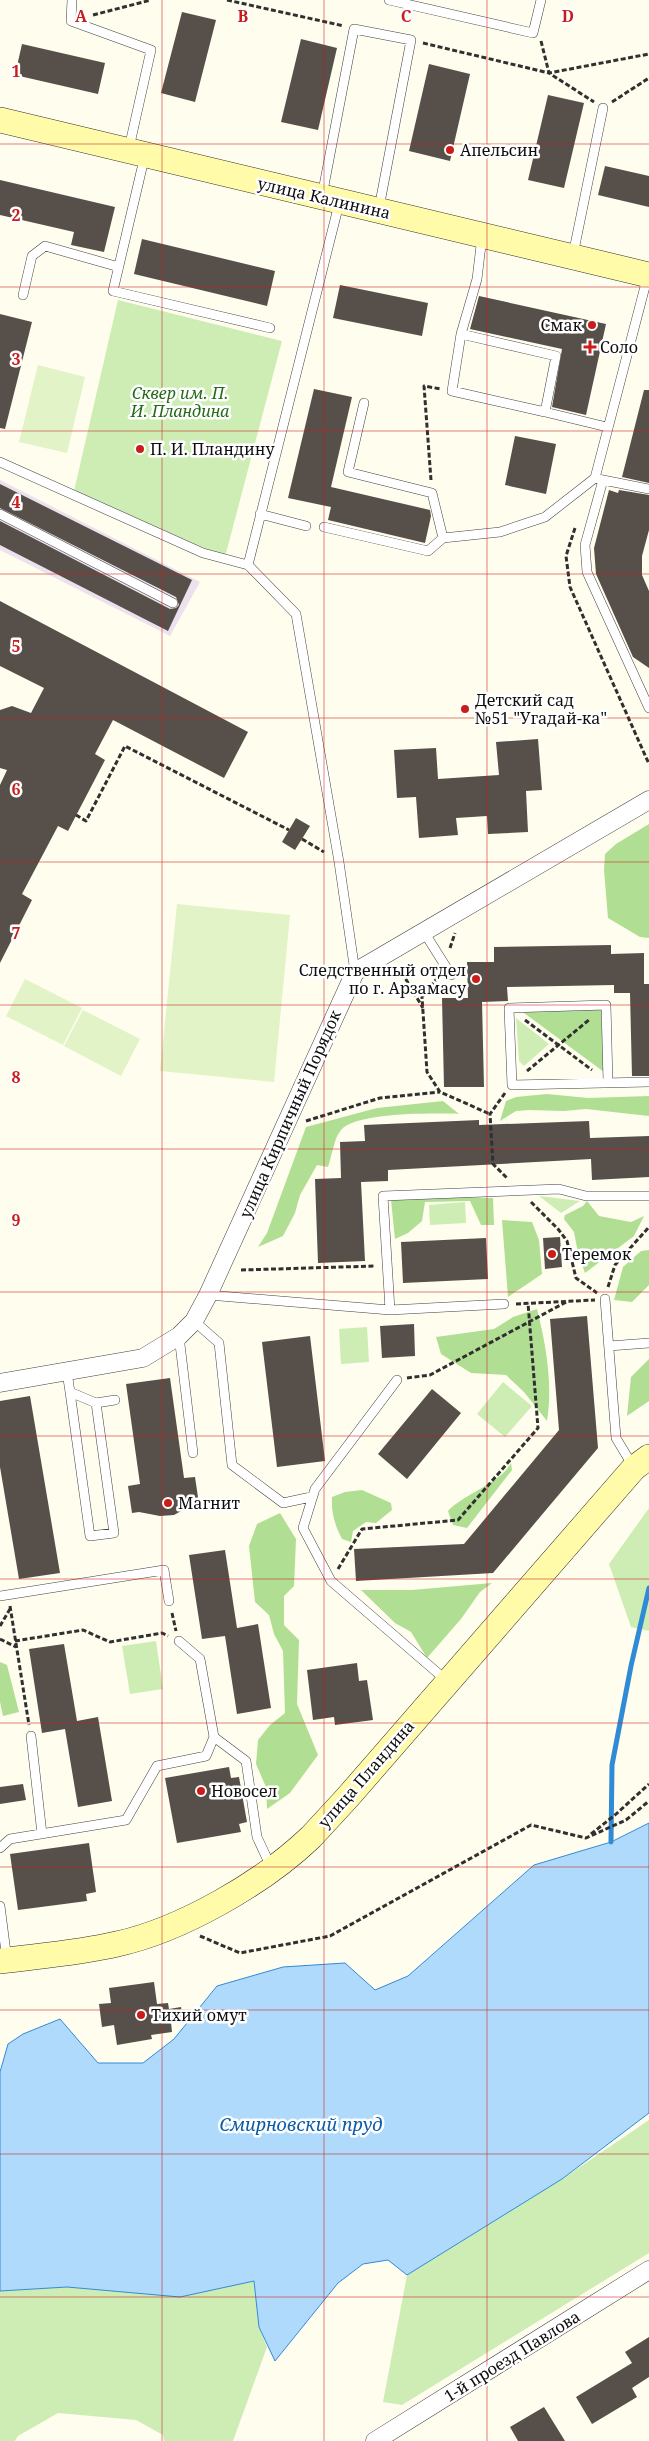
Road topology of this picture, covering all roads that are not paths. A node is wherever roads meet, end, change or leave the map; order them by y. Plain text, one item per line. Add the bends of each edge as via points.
1 (72, 0) edge
2 (389, 0) edge
3 (540, 0) edge
4 (602, 108) road end
5 (0, 120) edge
6 (137, 153) junction
7 (331, 200) junction
8 (378, 211) junction
9 (482, 236) junction
10 (573, 257) junction
11 (119, 267) junction
12 (649, 275) edge
13 (23, 295) dead end
14 (270, 328) dead end
15 (461, 334) junction
16 (364, 403) dead end
17 (545, 412) junction
18 (607, 427) junction
19 (0, 462) edge
20 (599, 479) junction
21 (649, 489) edge
22 (0, 514) edge
23 (260, 514) junction
24 (306, 526) dead end
25 (324, 527) dead end
26 (443, 538) junction
27 (248, 565) junction
28 (173, 603) dead end
29 (649, 708) edge
30 (649, 800) edge
31 (424, 932) junction
32 (355, 972) junction
33 (451, 976) dead end
34 (608, 1082) junction
35 (649, 1082) edge
36 (649, 1196) edge
37 (208, 1295) junction
38 (605, 1299) road end
39 (504, 1304) road end
40 (390, 1310) junction
41 (194, 1321) junction
42 (179, 1336) junction
43 (649, 1343) edge
44 (609, 1346) junction
45 (67, 1372) junction
46 (397, 1380) road end
47 (0, 1383) edge
48 (70, 1392) junction
49 (115, 1400) dead end
50 (96, 1403) junction
51 (194, 1453) dead end
52 (642, 1462) edge
53 (312, 1497) junction
54 (4, 1596) edge
55 (169, 1601) road end
56 (179, 1641) road end
57 (447, 1681) junction
58 (31, 1736) road end
59 (214, 1737) junction
60 (42, 1834) junction
61 (0, 1848) edge
62 (272, 1870) junction
63 (0, 1906) edge
64 (3, 1961) edge
65 (649, 2270) edge
66 (375, 2441) edge

1 - 6 lane via 71,21 151,50
2 - 3 lane via 533,33
4 - 10 lane
5 - 6 street, улица Калинина
6 - 7 street, улица Калинина
6 - 11 lane
7 - 8 street, улица Калинина
7 - 8 lane via 354,29 411,40
7 - 23 lane
8 - 9 street, улица Калинина
9 - 10 street, улица Калинина
9 - 15 lane via 477,279
10 - 12 street, улица Калинина
11 - 13 lane via 45,246 32,256
11 - 14 lane via 113,291
12 - 18 lane
15 - 17 lane via 452,392
15 - 17 lane via 556,356
16 - 26 lane via 348,472 432,493
17 - 18 lane
18 - 20 lane
19 - 27 lane via 203,554
20 - 21 lane
20 - 26 lane via 545,518 500,532
20 - 29 lane via 585,545 587,572
22 - 28 lane
23 - 24 lane
23 - 27 lane
25 - 26 lane via 428,551
27 - 32 lane via 296,614
30 - 31 street
31 - 32 street
31 - 33 lane
32 - 37 street, улица Кирпичный Порядок
34 - 34 lane via 606,1005 509,1008 512,1084
34 - 35 lane
36 - 40 lane via 586,1196 559,1189 383,1196
37 - 40 lane
37 - 41 street, улица Кирпичный Порядок
38 - 44 lane
39 - 40 lane
41 - 42 street, улица Кирпичный Порядок
41 - 53 lane via 219,1343 232,1465 283,1503
42 - 45 street, улица Кирпичный Порядок via 143,1358
42 - 51 lane
43 - 44 lane
44 - 52 lane via 616,1438
45 - 47 street, улица Кирпичный Порядок
45 - 48 lane
46 - 53 lane
48 - 50 lane
48 - 50 lane via 90,1536 114,1533
49 - 50 lane
52 - 57 street, улица Пландина
53 - 57 lane via 303,1528 331,1580
54 - 55 lane via 164,1570
56 - 59 lane via 200,1659
57 - 62 street, улица Пландина via 314,1834
58 - 60 lane
59 - 60 lane via 206,1756 157,1766 126,1820
59 - 62 lane via 246,1762 257,1837
60 - 61 lane via 10,1839
62 - 64 street, улица Пландина via 238,1892 174,1925 117,1944
63 - 64 lane
65 - 66 street, 1-й проезд Павлова

